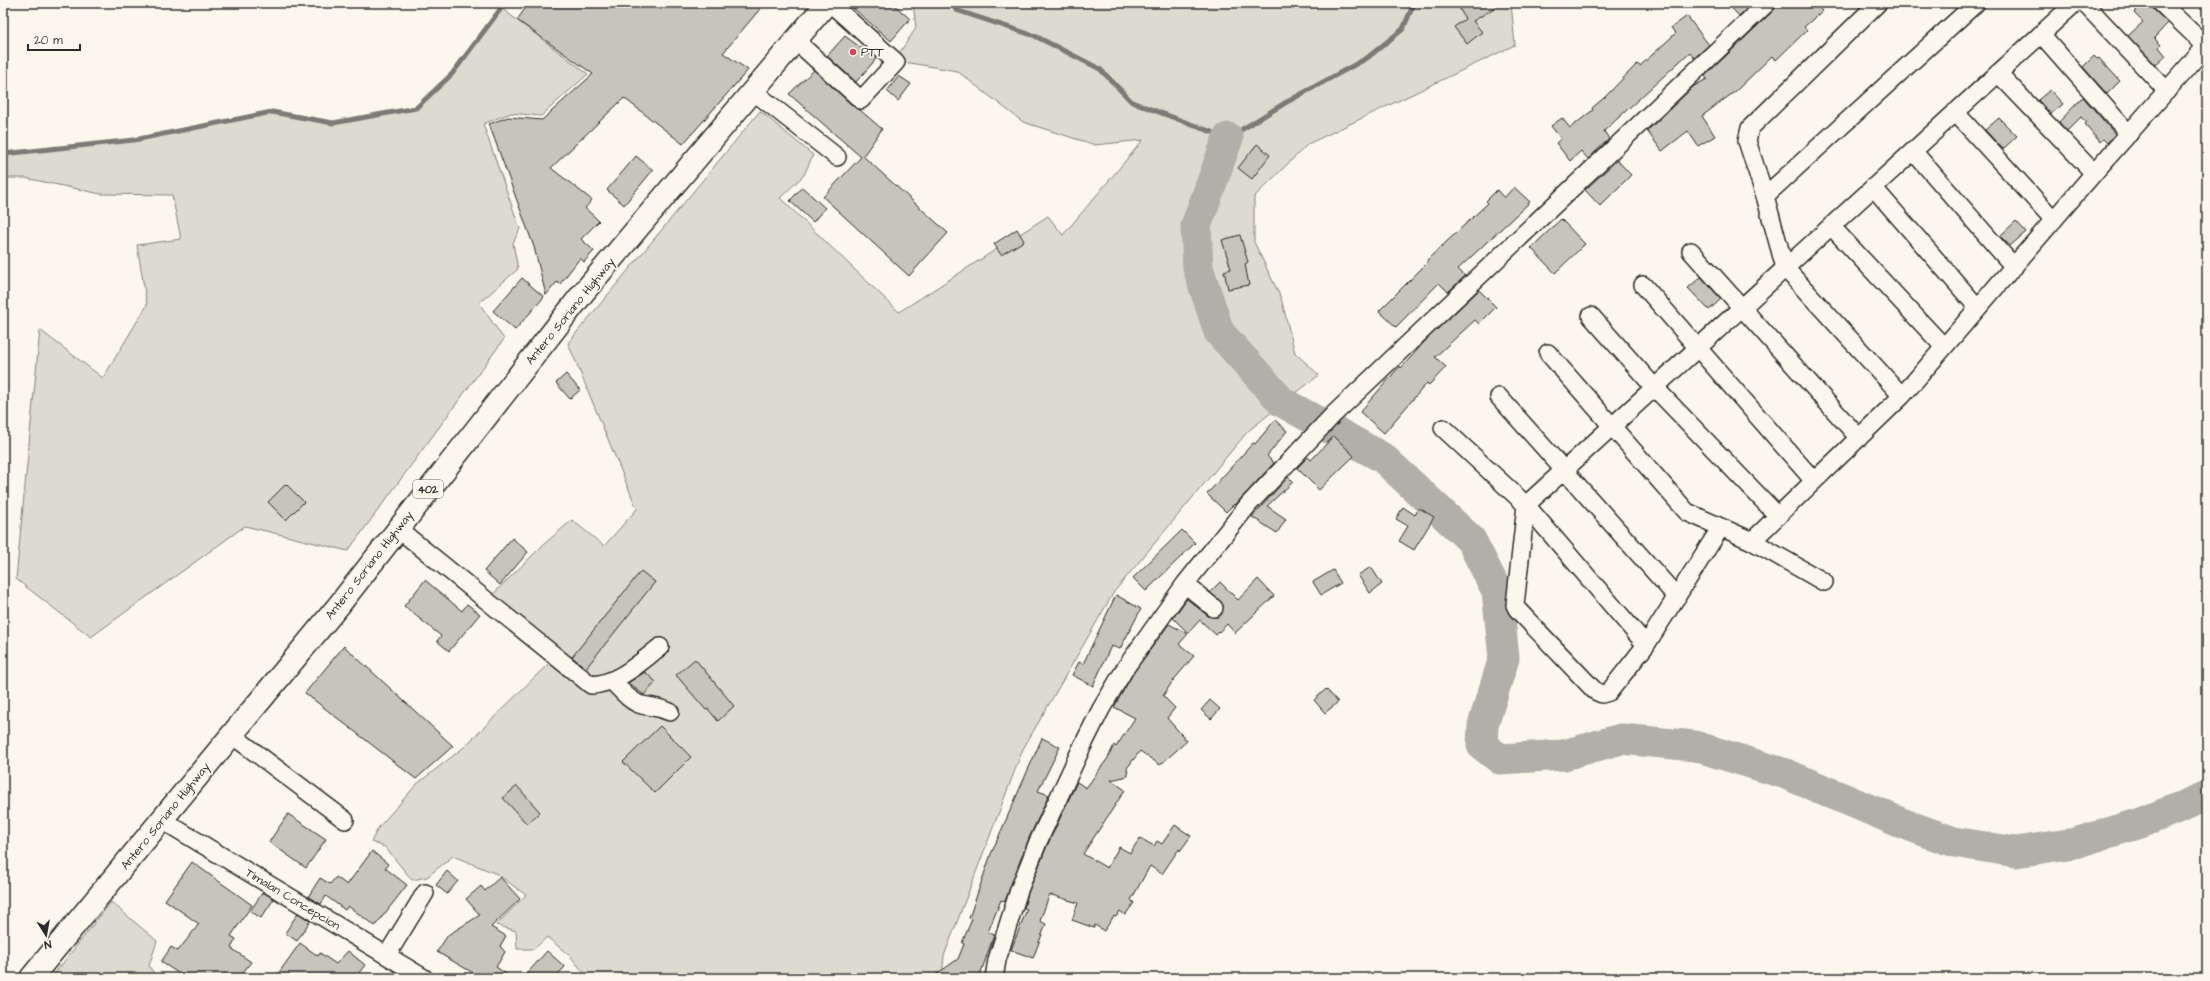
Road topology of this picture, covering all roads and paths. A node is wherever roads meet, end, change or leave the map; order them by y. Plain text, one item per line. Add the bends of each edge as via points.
1 (829, 3) edge
2 (1767, 3) edge
3 (1878, 3) edge
4 (1976, 3) edge
5 (2075, 3) edge
6 (2084, 3) edge
7 (2161, 3) edge
8 (2041, 34) junction
9 (795, 40) junction
10 (2206, 46) edge
11 (1998, 73) junction
12 (754, 91) junction
13 (2167, 91) junction
14 (1955, 112) junction
15 (2130, 134) junction
16 (1914, 151) junction
17 (837, 157) dead end
18 (2094, 173) junction
19 (1873, 187) junction
20 (1765, 196) junction
21 (2054, 220) junction
22 (1831, 226) junction
23 (1691, 251) dead end
24 (2014, 266) junction
25 (1785, 268) junction
26 (1643, 285) dead end
27 (1742, 307) junction
28 (1978, 308) junction
29 (1591, 316) dead end
30 (1944, 347) junction
31 (1698, 348) junction
32 (1548, 353) dead end
33 (1654, 388) junction
34 (1902, 396) junction
35 (1499, 397) dead end
36 (1612, 426) junction
37 (1443, 428) dead end
38 (1859, 438) junction
39 (1564, 469) junction
40 (1814, 481) junction
41 (1526, 505) junction
42 (1778, 516) junction
43 (1721, 527) junction
44 (397, 528) junction
45 (1752, 541) junction
46 (1824, 582) dead end
47 (1185, 584) junction
48 (1677, 597) junction
49 (1214, 608) dead end
50 (1646, 645) junction
51 (660, 648) dead end
52 (612, 681) junction
53 (670, 712) dead end
54 (232, 735) junction
55 (162, 820) junction
56 (346, 820) dead end
57 (425, 893) dead end
58 (387, 955) junction
59 (32, 978) edge
60 (424, 978) edge
61 (994, 978) edge

1 - 9 main road, Antero Soriano Highway / 402
1 - 9 street via 896,62 861,100
2 - 47 street via 1334,414 1249,504
3 - 20 street via 1750,128 1747,141
4 - 20 street
5 - 8 street
6 - 13 street
7 - 10 street
8 - 11 street
8 - 15 street
9 - 12 main road, Antero Soriano Highway / 402
10 - 13 street
11 - 14 street
11 - 18 street
12 - 17 street
12 - 44 main road, Antero Soriano Highway / 402 via 583,293
13 - 15 street
14 - 16 street
14 - 21 street
15 - 18 street
16 - 19 street
16 - 24 street
18 - 21 street
19 - 22 street
19 - 28 street
20 - 25 street
21 - 24 street
22 - 25 street
22 - 30 street
23 - 27 street
24 - 28 street
25 - 27 street
25 - 34 street
26 - 31 street
27 - 31 street
27 - 38 street
28 - 30 street
29 - 33 street
30 - 34 street
31 - 33 street
31 - 40 street
32 - 36 street
33 - 36 street
33 - 42 street
34 - 38 street
35 - 39 street
36 - 39 street
36 - 43 street via 1687,512
37 - 41 street
38 - 40 street
39 - 41 street
39 - 48 street
40 - 42 street
41 - 50 street
41 - 50 street via 1514,600 1517,609 1595,691 1602,694 1609,692
42 - 45 street
43 - 45 street
43 - 48 street
44 - 52 street via 591,685
44 - 54 main road, Antero Soriano Highway / 402 via 339,605
45 - 46 street
47 - 49 street
47 - 61 street via 1126,667 1081,750 1038,842 1019,890 997,960
48 - 50 street
51 - 52 street
52 - 53 street via 632,700
54 - 55 main road, Antero Soriano Highway / 402
54 - 56 street
55 - 58 street, Timalan Concepcion
55 - 59 main road, Antero Soriano Highway / 402
57 - 58 street
58 - 60 street, Timalan Concepcion

